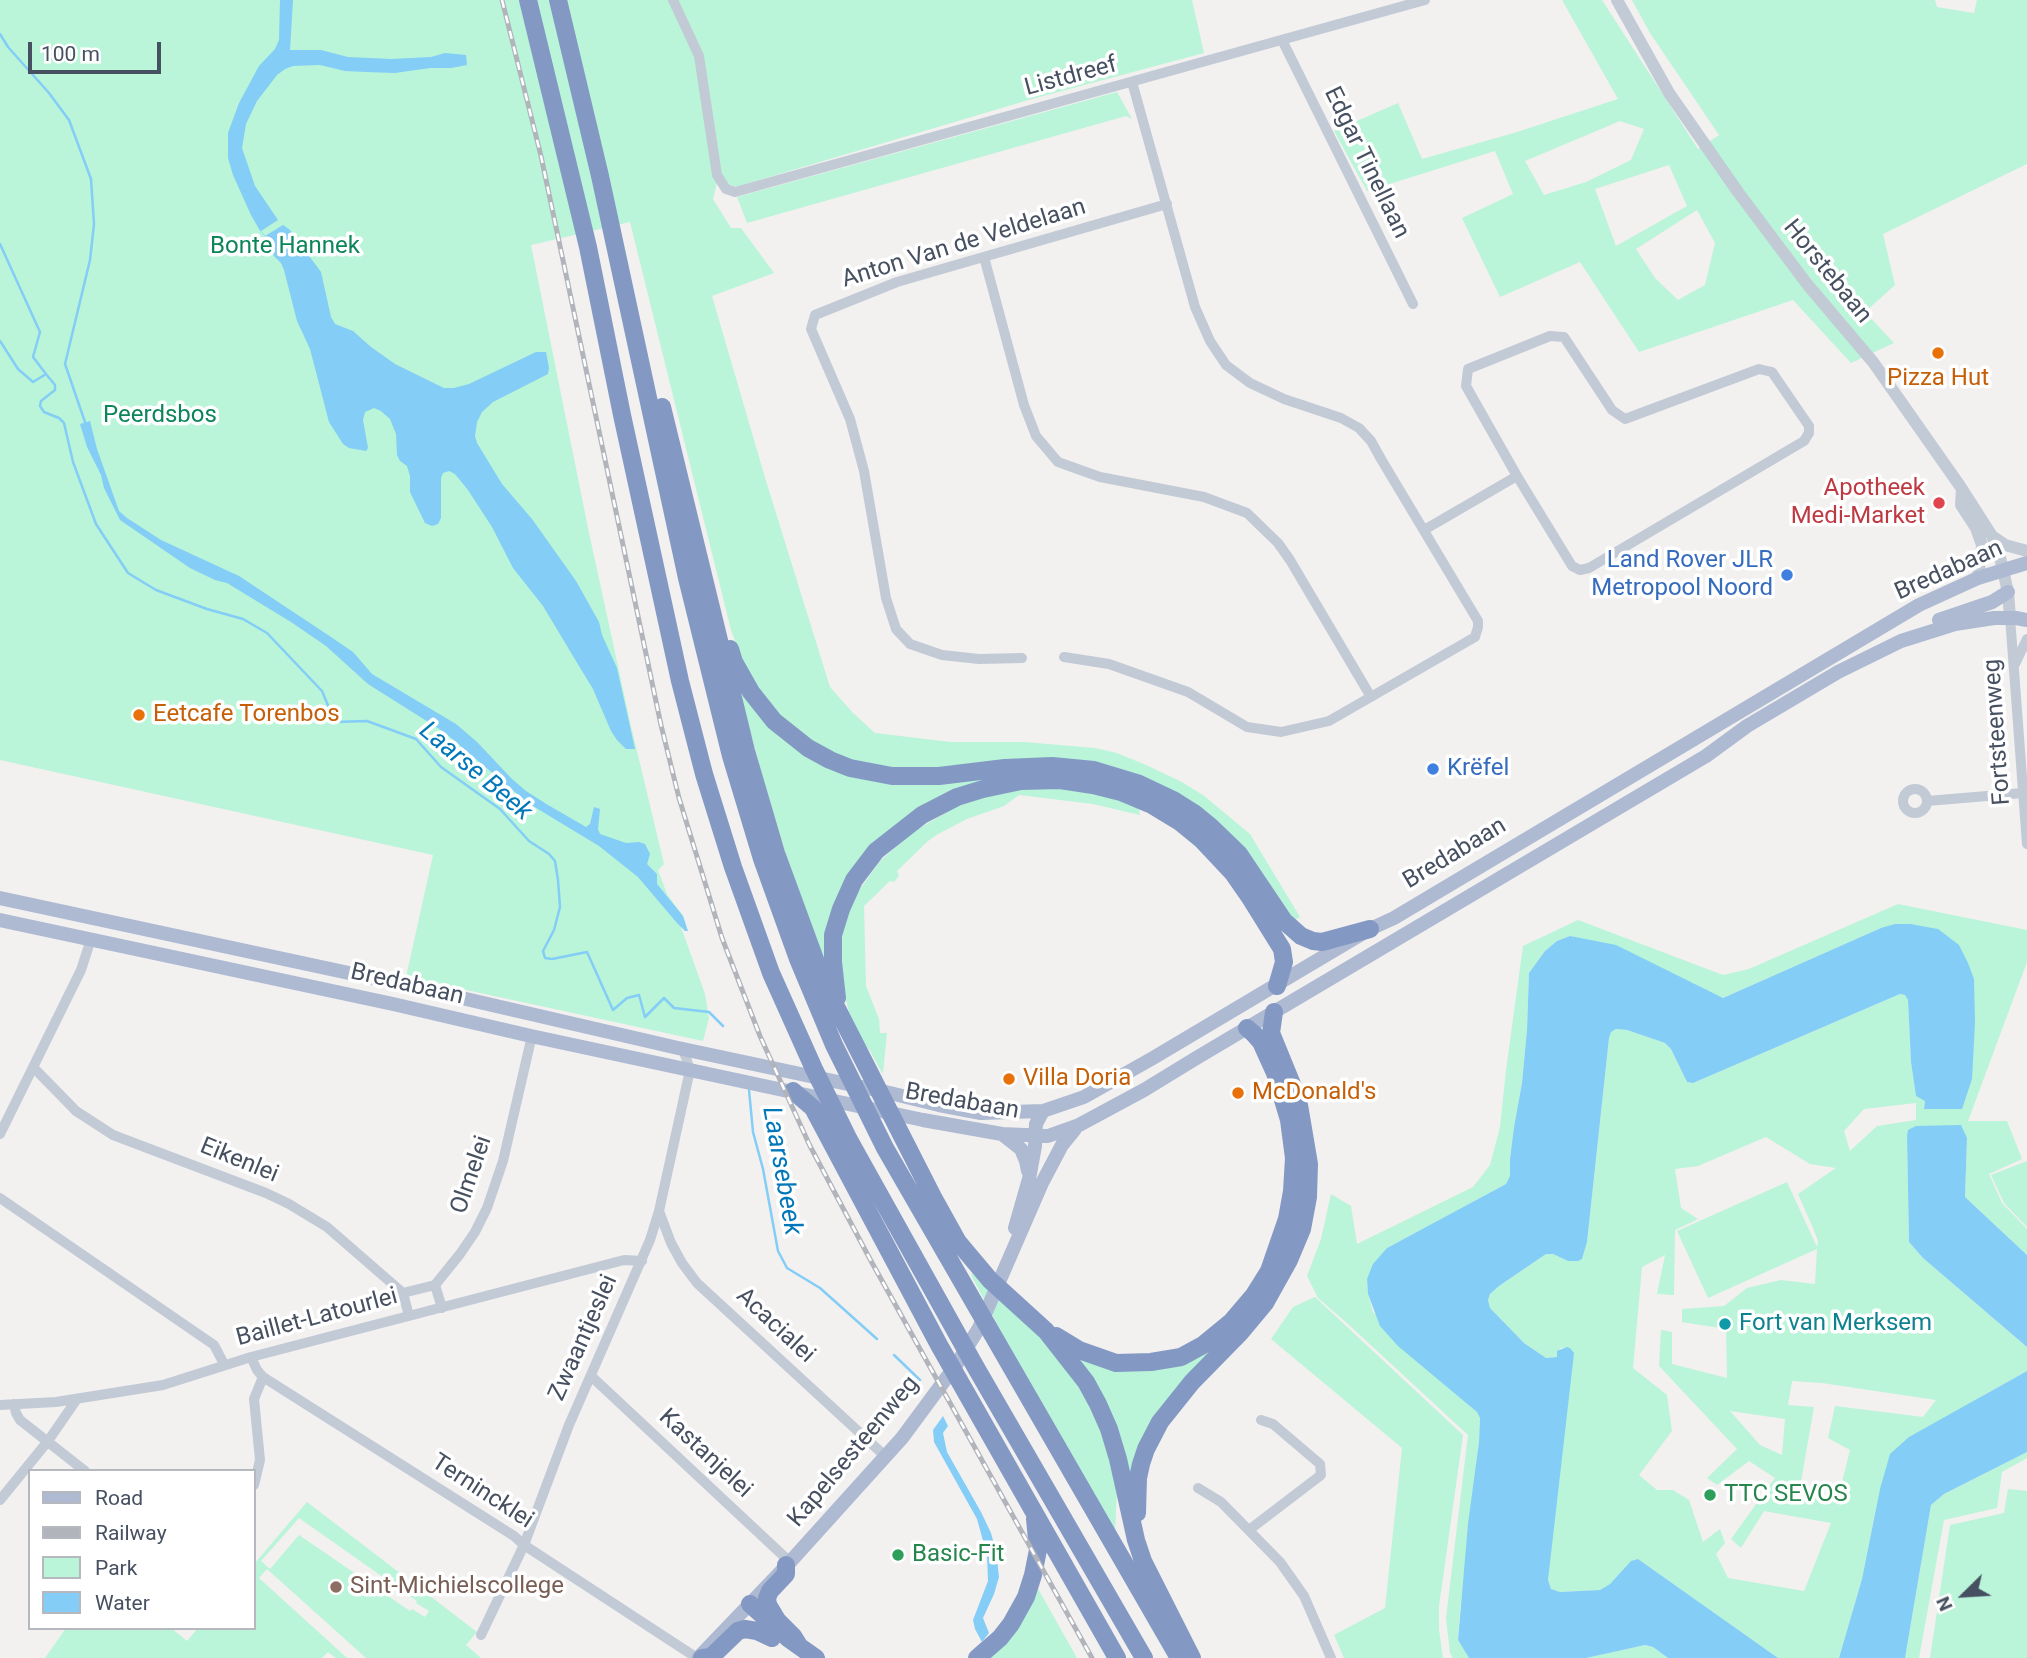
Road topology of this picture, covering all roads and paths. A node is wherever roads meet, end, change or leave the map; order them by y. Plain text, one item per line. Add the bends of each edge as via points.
1 (528, 0) edge
2 (558, 0) edge
3 (673, 0) edge
4 (1425, 0) edge
5 (1617, 0) edge
6 (1282, 40) junction
7 (1132, 82) junction
8 (1167, 204) junction
9 (984, 257) junction
10 (623, 279) junction
11 (1413, 304) dead end
12 (1517, 476) junction
13 (1962, 489) junction
14 (1424, 530) junction
15 (1992, 536) junction
16 (2027, 551) edge
17 (2027, 563) edge
18 (2003, 570) junction
19 (1983, 577) junction
20 (706, 585) junction
21 (2008, 592) junction
22 (1992, 602) junction
23 (2010, 617) junction
24 (2027, 620) edge
25 (2027, 639) edge
26 (1901, 641) junction
27 (1064, 657) dead end
28 (1022, 658) dead end
29 (2013, 668) junction
30 (1371, 697) junction
31 (1651, 764) junction
32 (1659, 784) junction
33 (2023, 793) junction
34 (1927, 801) dead end
35 (2027, 844) edge
36 (0, 898) edge
37 (0, 920) edge
38 (1370, 929) junction
39 (91, 939) junction
40 (1277, 986) junction
41 (1274, 1012) junction
42 (845, 1025) junction
43 (1247, 1028) junction
44 (1186, 1039) junction
45 (530, 1044) dead end
46 (680, 1048) junction
47 (1198, 1057) junction
48 (33, 1067) junction
49 (690, 1070) junction
50 (793, 1091) junction
51 (890, 1093) junction
52 (1043, 1111) junction
53 (886, 1112) junction
54 (1079, 1125) junction
55 (1002, 1134) junction
56 (0, 1135) edge
57 (1041, 1136) junction
58 (1036, 1181) junction
59 (0, 1198) edge
60 (659, 1212) junction
61 (642, 1261) junction
62 (435, 1286) junction
63 (404, 1293) junction
64 (442, 1308) junction
65 (409, 1316) junction
66 (1046, 1331) junction
67 (251, 1357) junction
68 (225, 1364) junction
69 (975, 1366) junction
70 (591, 1376) junction
71 (263, 1377) junction
72 (77, 1399) junction
73 (14, 1404) junction
74 (0, 1405) edge
75 (1261, 1420) dead end
76 (48, 1441) junction
77 (885, 1456) junction
78 (83, 1469) edge
79 (256, 1477) edge
80 (1198, 1488) dead end
81 (0, 1500) edge
82 (1249, 1530) junction
83 (524, 1545) junction
84 (788, 1564) junction
85 (1152, 1581) junction
86 (746, 1607) junction
87 (481, 1635) dead end
88 (772, 1638) junction
89 (797, 1651) edge
90 (699, 1658) edge
91 (816, 1658) edge
92 (976, 1658) edge
93 (1117, 1658) edge
94 (1144, 1658) edge
95 (1178, 1658) edge
96 (1192, 1658) edge
97 (1331, 1658) edge

1 - 69 highway via 588,247 659,586 704,774 737,879 771,973 849,1140
2 - 10 highway
3 - 7 street, Listdreef via 699,56 717,176 735,192
4 - 6 street, Listdreef
5 - 13 street, Horstebaan via 1669,93 1738,192 1873,362
6 - 7 street, Listdreef
6 - 11 street, Edgar Tinellaan
7 - 8 street
8 - 9 street, Anton Van de Veldelaan
8 - 14 street via 1201,324 1226,365 1250,383 1359,428
9 - 28 street, Anton Van de Veldelaan via 897,282 815,315 811,329 850,419 896,629 910,644 942,655
9 - 30 street via 1036,436 1058,461 1100,477 1204,497 1247,513 1290,560
10 - 20 highway via 636,308
10 - 95 highway via 687,578 732,756 798,959 885,1148
12 - 12 street via 1466,386 1468,369 1549,336 1564,337 1612,410 1625,419 1759,369 1772,372 1809,426 1804,441 1580,570 1572,566
12 - 14 street
13 - 15 street, Horstebaan
13 - 19 street via 1961,505 1982,545
14 - 30 street via 1478,621 1475,637
15 - 16 street
15 - 18 street, Horstebaan
17 - 18 main road, Bredabaan
18 - 19 main road, Bredabaan
18 - 21 street, Horstebaan
19 - 22 main road via 1996,579 1999,587
19 - 31 main road, Bredabaan via 1919,605
20 - 38 highway via 734,662 751,692 774,721 830,760 892,776 1052,766 1094,769 1137,783 1194,813 1239,854 1284,921 1301,936 1322,942
20 - 42 highway via 776,853 823,981
21 - 22 main road
21 - 23 street, Horstebaan
22 - 26 main road via 1928,625
23 - 24 main road, Bredabaan
23 - 26 main road, Bredabaan via 1955,624
23 - 29 street, Fortsteenweg
25 - 29 street
26 - 32 main road, Bredabaan via 1838,672
27 - 30 street via 1109,664 1188,692 1247,727 1281,732 1329,721
29 - 33 street, Fortsteenweg
31 - 32 main road via 1665,768 1666,776
31 - 38 main road, Bredabaan
32 - 41 main road, Bredabaan
33 - 34 street
33 - 35 street, Fortsteenweg
36 - 46 main road, Bredabaan
37 - 39 main road, Bredabaan
38 - 40 main road, Bredabaan
39 - 48 street via 81,970
39 - 49 main road, Bredabaan
40 - 42 highway via 1284,962 1282,949 1233,873 1180,822 1152,805 1094,785 1021,781 957,797 922,816 876,851 854,880 833,935 835,986
40 - 44 main road, Bredabaan
41 - 43 main road, Bredabaan
41 - 85 highway via 1271,1033 1298,1099 1309,1164 1302,1229 1265,1303 1169,1410 1146,1448 1138,1478 1137,1509
42 - 66 highway via 947,1224 990,1280
43 - 47 main road, Bredabaan
43 - 66 highway via 1261,1042 1275,1073 1294,1158 1287,1219 1269,1271 1254,1295 1231,1322 1181,1357 1116,1363 1079,1350
44 - 47 main road via 1184,1052
44 - 52 main road, Bredabaan via 1084,1097
45 - 62 street, Olmelei via 503,1161 487,1208
46 - 49 street
46 - 51 main road, Bredabaan
47 - 54 main road, Bredabaan
48 - 56 street
48 - 63 street, Eikenlei via 94,1124 289,1204 327,1227
49 - 50 main road, Bredabaan
49 - 60 street, Zwaantjeslei
50 - 53 main road, Bredabaan
50 - 93 highway via 813,1108 939,1345
51 - 52 main road, Bredabaan via 981,1113
51 - 53 street, Bredabaan
52 - 57 main road, Kapelsesteenweg
53 - 55 main road, Bredabaan
54 - 57 main road, Bredabaan
54 - 58 main road, Kapelsesteenweg
55 - 57 main road, Bredabaan
55 - 58 main road via 1021,1149
57 - 58 main road, Kapelsesteenweg
58 - 77 main road, Kapelsesteenweg via 979,1328
59 - 68 street via 214,1345
60 - 61 street, Zwaantjeslei
60 - 77 street, Acacialei via 671,1243 697,1283
61 - 64 street, Baillet-Latourlei via 624,1260
61 - 70 street, Zwaantjeslei
62 - 63 street
62 - 64 street
63 - 65 street
64 - 65 street, Baillet-Latourlei
65 - 67 street, Baillet-Latourlei
66 - 85 highway via 1086,1382 1109,1429 1136,1540
67 - 68 street, Baillet-Latourlei
67 - 71 street, Ternincklei
68 - 72 street, Baillet-Latourlei via 163,1385
69 - 92 highway via 1027,1484 1038,1550 1026,1597 1011,1625
69 - 94 highway
70 - 83 street, Zwaantjeslei
70 - 84 street, Kastanjelei
71 - 79 street via 254,1399 260,1460
71 - 83 street, Ternincklei
72 - 73 street, Baillet-Latourlei
72 - 76 street
73 - 74 street, Baillet-Latourlei
73 - 76 street via 20,1420
75 - 82 street via 1273,1424 1321,1464 1321,1475
76 - 78 street
76 - 81 street
77 - 84 main road, Kapelsesteenweg
80 - 82 street via 1221,1502
82 - 97 street via 1304,1596
83 - 87 street, Zwaantjeslei
83 - 90 street, Ternincklei
84 - 86 main road, Kapelsesteenweg
84 - 89 highway via 786,1574 767,1598 777,1620 793,1636
85 - 96 highway
86 - 88 highway
86 - 89 highway via 789,1639
86 - 90 main road, Kapelsesteenweg
88 - 89 highway
88 - 90 highway via 742,1630 711,1657
89 - 91 highway

